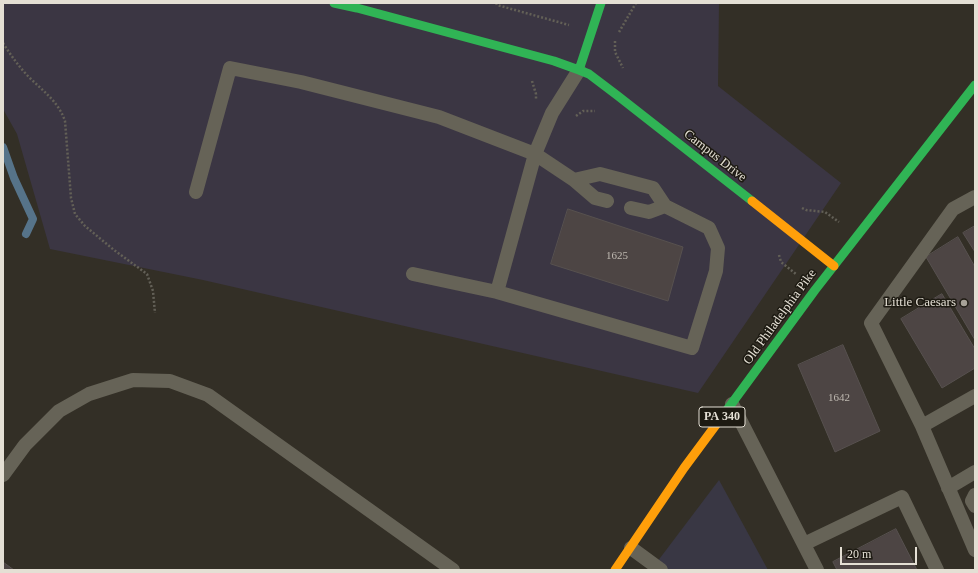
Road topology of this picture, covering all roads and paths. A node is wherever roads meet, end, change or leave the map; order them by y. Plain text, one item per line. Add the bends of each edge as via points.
1 (334, 3) edge
2 (601, 3) edge
3 (636, 3) edge
4 (615, 38) dead end
5 (3, 43) edge
6 (579, 70) junction
7 (527, 77) dead end
8 (974, 90) edge
9 (597, 110) dead end
10 (552, 113) junction
11 (535, 154) junction
12 (574, 180) junction
13 (196, 192) dead end
14 (975, 196) edge
15 (607, 201) dead end
16 (665, 206) junction
17 (631, 208) dead end
18 (777, 249) dead end
19 (834, 266) junction
20 (414, 274) dead end
21 (815, 290) junction
22 (497, 292) junction
23 (155, 313) dead end
24 (975, 396) edge
25 (732, 404) junction
26 (922, 426) junction
27 (975, 472) edge
28 (3, 475) edge
29 (948, 488) junction
30 (975, 495) edge
31 (975, 506) edge
32 (804, 544) junction
33 (630, 548) junction
34 (975, 550) edge
35 (453, 570) edge
36 (616, 570) edge
37 (661, 570) edge
38 (817, 570) edge
39 (937, 570) edge

1 - 6 street, Campus Drive via 554,61
2 - 6 street
3 - 4 path
5 - 23 path via 11,57 62,111 75,214 114,250 147,274 153,291
6 - 10 lane
6 - 19 street, Campus Drive via 589,74 618,96
7 - 10 path via 532,81 536,106
8 - 19 street, Old Philadelphia Pike / PA 340
9 - 10 path via 583,111 569,120
10 - 11 lane
11 - 12 lane
11 - 13 lane via 440,117 301,82 230,68
11 - 22 lane
12 - 15 lane via 595,198
12 - 16 lane via 600,174 653,188
14 - 26 lane via 953,209 871,323
16 - 17 lane via 649,212
16 - 22 lane via 709,228 718,248 716,271 692,348
18 - 21 path via 781,262
19 - 21 street, Old Philadelphia Pike / PA 340
20 - 22 lane
21 - 25 street, Old Philadelphia Pike / PA 340
24 - 26 lane
25 - 32 lane
25 - 33 street, Old Philadelphia Pike / PA 340 via 684,468
26 - 29 lane
27 - 29 lane
28 - 35 lane via 25,445 59,411 88,394 133,380 170,381 208,395
29 - 34 lane
30 - 31 lane via 972,501
32 - 38 lane
32 - 39 lane via 902,497
33 - 36 street, Old Philadelphia Pike / PA 340
33 - 37 lane

